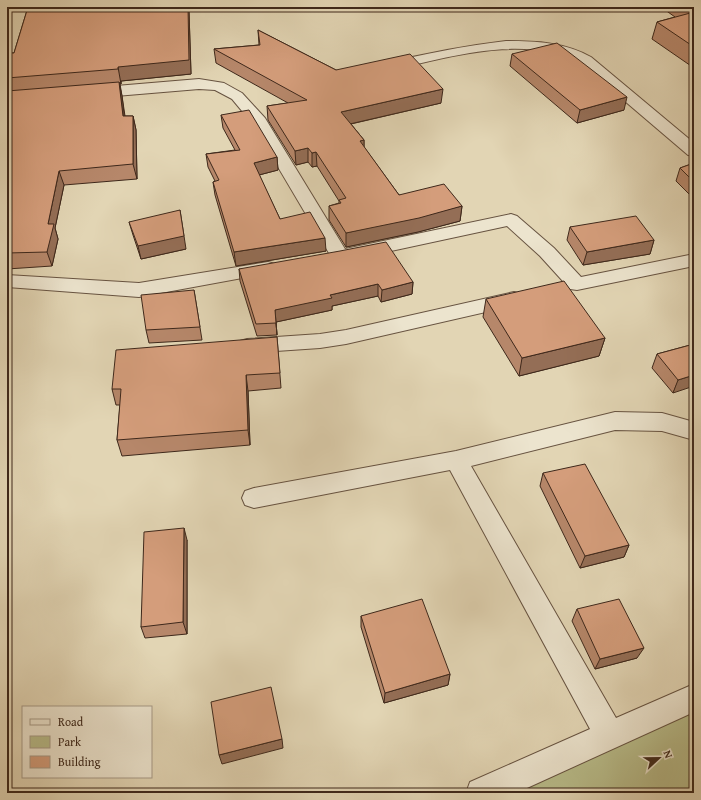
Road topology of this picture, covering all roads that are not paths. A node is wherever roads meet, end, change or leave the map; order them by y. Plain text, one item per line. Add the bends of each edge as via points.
1 (371, 70) edge
2 (76, 94) edge
3 (694, 151) edge
4 (694, 260) edge
5 (286, 265) edge
6 (7, 281) edge
7 (577, 284) junction
8 (554, 290) edge
9 (531, 295) edge
10 (225, 348) edge
11 (694, 431) edge
12 (456, 460) junction
13 (254, 498) dead end
14 (694, 698) edge
15 (610, 736) junction
16 (481, 793) edge

1 - 3 street via 479,49 526,45 554,47 574,54 596,68
2 - 7 street via 199,84 219,86 237,96 259,121 333,257 511,220 547,252
4 - 7 street
5 - 6 street via 139,290
7 - 8 street
9 - 10 street via 346,337
11 - 12 street via 662,422 615,421
12 - 13 street
12 - 15 street
14 - 15 street
15 - 16 street

